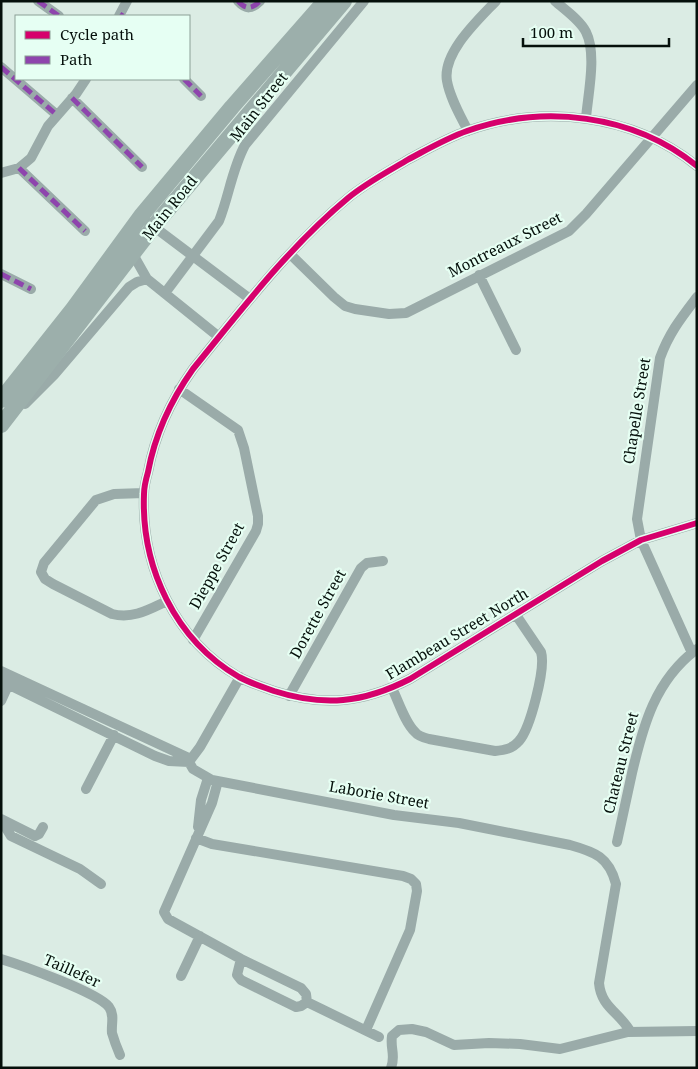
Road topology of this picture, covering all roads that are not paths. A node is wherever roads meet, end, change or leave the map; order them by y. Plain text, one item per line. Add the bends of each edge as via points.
1 (38, 1) edge
2 (127, 1) edge
3 (238, 1) edge
4 (260, 1) edge
5 (325, 1) edge
6 (344, 1) edge
7 (364, 1) edge
8 (496, 1) edge
9 (555, 1) edge
10 (58, 15) edge
11 (121, 15) edge
12 (1, 68) edge
13 (15, 80) edge
14 (15, 80) edge
15 (85, 80) edge
16 (185, 80) edge
17 (697, 85) edge
18 (201, 96) dead end
19 (72, 98) junction
20 (57, 115) junction
21 (586, 118) junction
22 (468, 131) junction
23 (652, 138) junction
24 (697, 166) edge
25 (142, 167) dead end
26 (19, 168) junction
27 (1, 173) edge
28 (140, 216) junction
29 (154, 226) junction
30 (85, 231) dead end
31 (128, 248) junction
32 (290, 254) junction
33 (194, 255) junction
34 (1, 274) edge
35 (479, 276) junction
36 (147, 279) junction
37 (31, 290) dead end
38 (165, 293) junction
39 (697, 297) edge
40 (250, 300) junction
41 (219, 337) junction
42 (516, 350) dead end
43 (179, 389) junction
44 (1, 400) edge
45 (2, 423) edge
46 (144, 493) junction
47 (697, 523) edge
48 (641, 540) junction
49 (383, 561) dead end
50 (166, 601) junction
51 (516, 615) junction
52 (193, 640) junction
53 (694, 651) edge
54 (1, 671) edge
55 (240, 677) junction
56 (8, 681) edge
57 (392, 688) junction
58 (289, 696) junction
59 (1, 701) edge
60 (112, 722) junction
61 (110, 734) junction
62 (190, 760) junction
63 (208, 778) junction
64 (218, 781) junction
65 (86, 789) dead end
66 (1, 820) edge
67 (43, 827) dead end
68 (196, 838) junction
69 (616, 842) dead end
70 (101, 884) dead end
71 (200, 936) junction
72 (241, 958) junction
73 (1, 959) edge
74 (181, 976) dead end
75 (306, 1002) junction
76 (366, 1030) junction
77 (697, 1031) edge
78 (630, 1032) junction
79 (379, 1036) dead end
80 (120, 1055) dead end
81 (391, 1068) edge

1 - 10 street
2 - 11 street
3 - 4 street via 252,8
5 - 28 main road, Main Road
6 - 29 main road, Main Road
7 - 33 street, Main Street via 245,145 233,172 219,221
8 - 22 street via 449,61 447,81
9 - 21 street via 586,32 591,60
12 - 14 street
13 - 20 street
15 - 19 street
16 - 18 street
17 - 23 street, Montreaux Street
19 - 20 street
19 - 25 street
20 - 26 street via 42,134 31,158
21 - 22 street, Flambeau Street North via 534,117
21 - 23 street, Flambeau Street North
22 - 32 street, Flambeau Street North via 392,169 349,197
23 - 24 street, Flambeau Street North
23 - 35 street, Montreaux Street via 569,231
26 - 27 street
26 - 30 street
28 - 29 street
28 - 31 main road, Main Road
29 - 31 main road, Main Road
29 - 33 street
31 - 36 street
31 - 44 main road, Main Road via 73,308
31 - 45 main road, Main Road
32 - 35 street, Montreaux Street via 334,297 355,310 406,313
32 - 40 street, Flambeau Street North
33 - 38 street, Main Street
33 - 40 street
34 - 37 street
35 - 42 street
36 - 38 street
36 - 45 street, Main Road via 129,287 54,376
38 - 41 street
39 - 48 street, Chapelle Street via 672,330 657,370 637,519
40 - 41 street, Flambeau Street North
41 - 43 street, Flambeau Street North
43 - 46 street, Flambeau Street North via 161,425 150,458
43 - 52 street, Dieppe Street via 238,430 258,516 256,531
46 - 50 street, Flambeau Street North via 149,552
46 - 50 street via 114,494 96,500 40,572 53,584 112,614 139,614
47 - 48 street, Flambeau Street North
48 - 51 street, Flambeau Street North
48 - 53 street, Chapelle Street
49 - 58 street, Dorette Street via 361,568
50 - 52 street, Flambeau Street North
51 - 57 street, Flambeau Street North
51 - 57 street via 543,659 526,732 513,747 495,751 420,736 409,724
52 - 55 street, Flambeau Street North
53 - 69 street, Chateau Street via 656,695 647,716
54 - 56 street, Laborie Street
55 - 58 street, Flambeau Street North
55 - 62 street
56 - 59 street
56 - 60 street, Laborie Street
56 - 61 street, Laborie Street
57 - 58 street, Flambeau Street North via 374,695 331,702
60 - 61 street
60 - 62 street, Laborie Street
61 - 62 street, Laborie Street via 163,759
61 - 65 street
62 - 63 street, Laborie Street via 193,769
63 - 64 street, Laborie Street
63 - 68 street via 201,800
64 - 68 street
64 - 78 street, Laborie Street via 394,815 459,823 570,845 598,855 608,863 616,884 599,983 600,994
66 - 67 street via 35,836
66 - 70 street via 11,836 80,869
68 - 71 street via 164,912 168,919
68 - 76 street via 212,844 403,876 416,884 410,930
71 - 72 street
71 - 74 street
72 - 75 street via 301,988 306,994
72 - 75 street via 236,975 241,980 296,1007
73 - 80 street, Taillefer via 105,1003 112,1011 113,1035
75 - 76 street
76 - 79 street
77 - 78 street
78 - 81 street via 560,1049 497,1043 454,1045 419,1030 399,1030 392,1036 390,1046 394,1060

